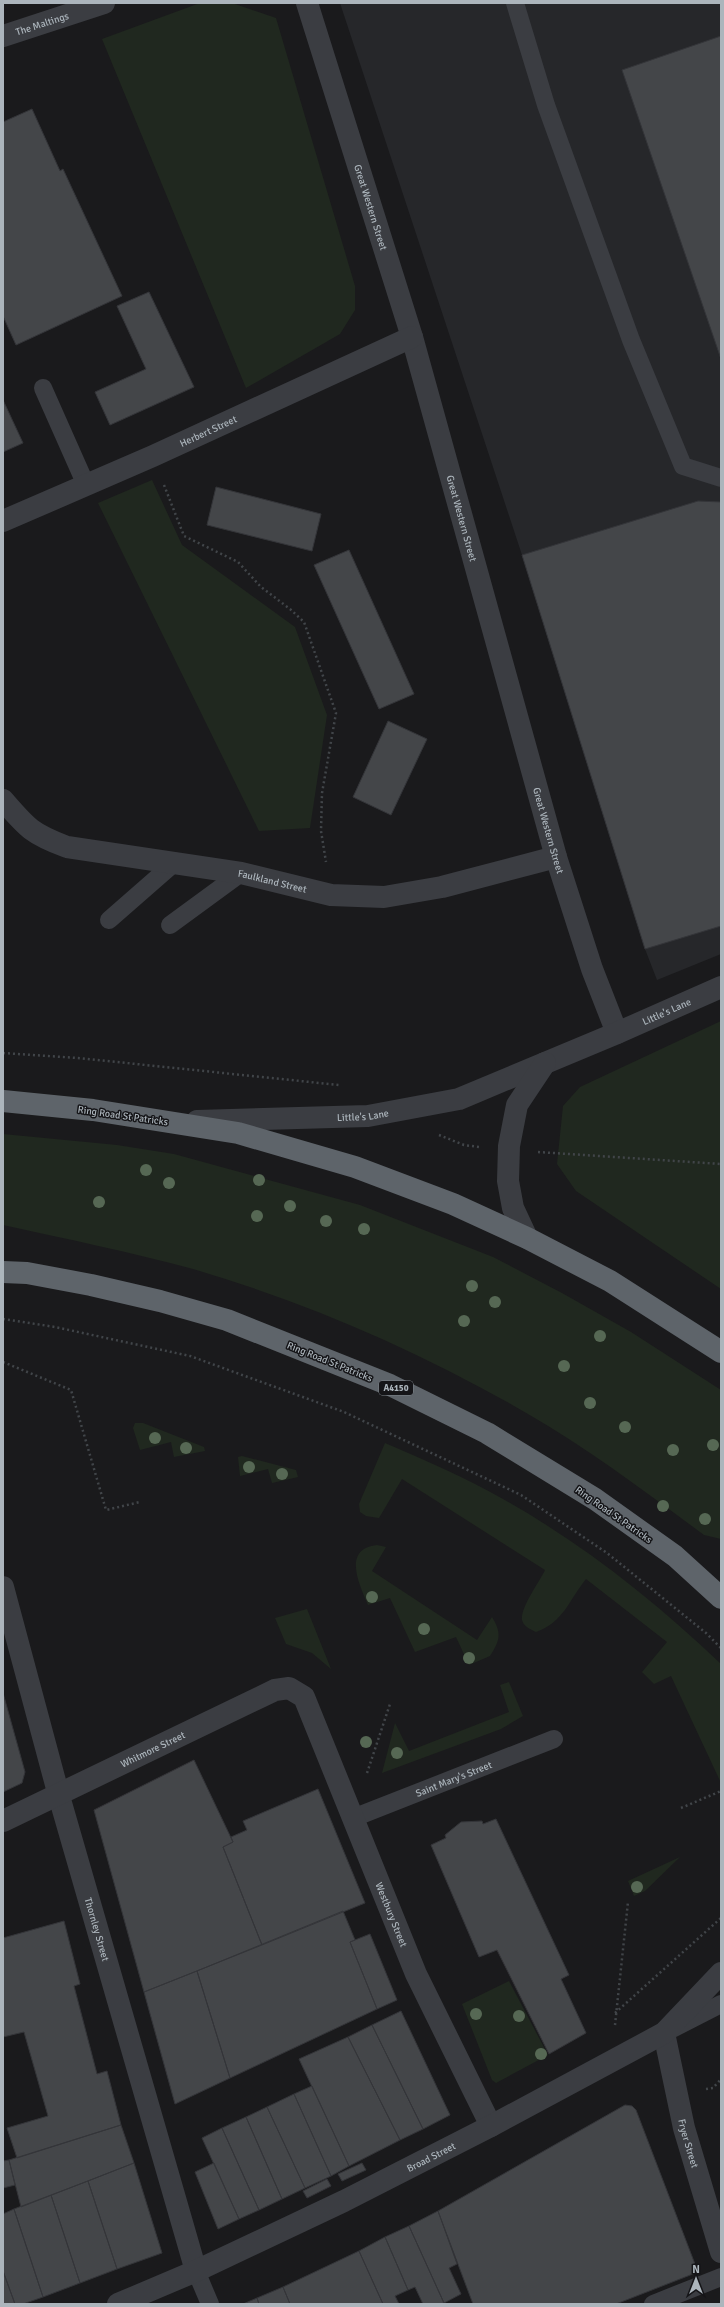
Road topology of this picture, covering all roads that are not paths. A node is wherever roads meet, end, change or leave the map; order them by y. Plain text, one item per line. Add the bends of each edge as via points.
1 (104, 3) edge
2 (307, 3) edge
3 (515, 3) edge
4 (3, 36) edge
5 (412, 337) junction
6 (43, 388) dead end
7 (721, 478) edge
8 (86, 485) junction
9 (3, 521) edge
10 (3, 800) edge
11 (556, 856) junction
12 (173, 864) junction
13 (241, 873) junction
14 (109, 920) dead end
15 (170, 925) dead end
16 (721, 987) edge
17 (617, 1033) junction
18 (545, 1063) junction
19 (3, 1101) edge
20 (172, 1122) junction
21 (527, 1238) junction
22 (3, 1268) edge
23 (3, 1272) edge
24 (27, 1273) junction
25 (721, 1352) edge
26 (3, 1587) edge
27 (721, 1598) edge
28 (304, 1697) joint
29 (554, 1739) dead end
30 (59, 1796) junction
31 (353, 1818) junction
32 (3, 1821) edge
33 (721, 1973) edge
34 (721, 2004) edge
35 (664, 2033) junction
36 (491, 2126) junction
37 (721, 2252) edge
38 (196, 2270) junction
39 (721, 2277) edge
40 (118, 2304) edge
41 (210, 2304) edge
42 (653, 2304) edge

1 - 4 street, The Maltings
2 - 5 street, Great Western Street
3 - 7 lane via 546,105 628,333 683,466
5 - 8 street, Herbert Street
5 - 11 street, Great Western Street
6 - 8 lane
8 - 9 street, Herbert Street
10 - 12 street, Faulkland Street via 26,826 40,837 68,847
11 - 13 street, Faulkland Street via 442,887 384,897 331,895
11 - 17 street, Great Western Street via 592,969
12 - 13 street, Faulkland Street
12 - 14 lane
13 - 15 lane
16 - 17 street, Little's Lane
17 - 18 street, Little's Lane
18 - 20 street, Little's Lane via 458,1099 397,1111 338,1117
18 - 21 street via 517,1105 509,1152 508,1181 513,1208
19 - 20 highway, Ring Road St Patricks via 93,1110
20 - 21 highway, Ring Road St Patricks via 238,1133 355,1167 454,1204
21 - 25 highway, Ring Road St Patricks via 610,1281
22 - 24 highway
23 - 24 highway, Ring Road St Patricks / A4150
24 - 27 highway, Ring Road St Patricks / A4150 via 145,1297 227,1320 390,1385 487,1433 595,1499 675,1556
26 - 30 street, Thornley Street
28 - 30 street, Whitmore Street via 289,1688 276,1690
28 - 31 street, Westbury Street
29 - 31 lane, Saint Mary's Street
30 - 32 street, Whitmore Street
30 - 38 street, Thornley Street
31 - 36 street, Westbury Street via 416,1974
33 - 35 street, Broad Street
34 - 35 lane
35 - 36 street, Broad Street
35 - 37 street, Fryer Street via 684,2128
36 - 38 street, Broad Street via 344,2201
38 - 40 street, Broad Street
38 - 41 lane
39 - 42 lane

